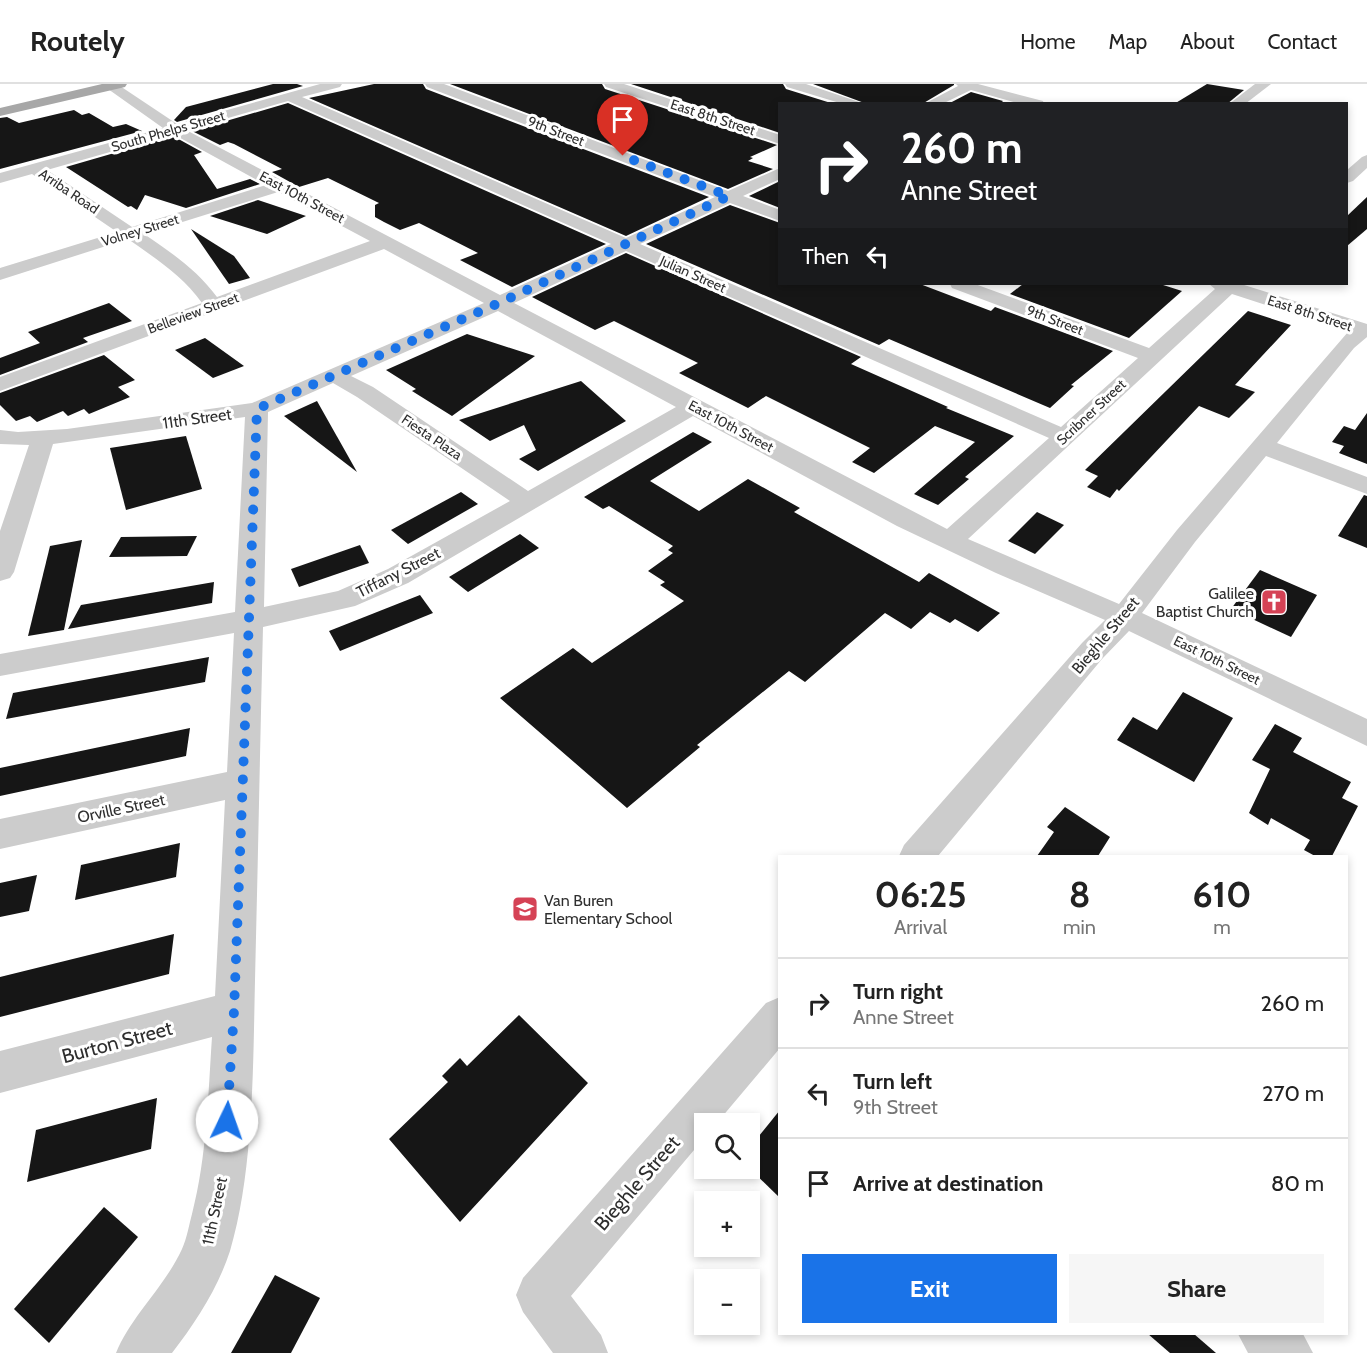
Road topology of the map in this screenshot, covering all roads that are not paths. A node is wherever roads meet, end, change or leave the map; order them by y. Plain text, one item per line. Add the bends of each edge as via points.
1 (88, 84) edge
2 (335, 84) edge
3 (432, 84) edge
4 (611, 84) edge
5 (792, 84) edge
6 (1264, 84) edge
7 (113, 85) edge
8 (967, 85) edge
9 (290, 97) junction
10 (852, 102) edge
11 (934, 102) edge
12 (1031, 102) edge
13 (1238, 102) edge
14 (0, 104) edge
15 (0, 112) edge
16 (175, 129) junction
17 (778, 139) edge
18 (1367, 160) edge
19 (34, 168) junction
20 (778, 174) edge
21 (1348, 177) edge
22 (0, 178) edge
23 (280, 186) junction
24 (729, 196) junction
25 (778, 215) edge
26 (130, 233) junction
27 (385, 242) junction
28 (626, 244) junction
29 (0, 274) edge
30 (962, 285) edge
31 (1226, 285) edge
32 (499, 303) junction
33 (213, 305) junction
34 (1364, 331) edge
35 (1151, 356) junction
36 (334, 375) junction
37 (0, 384) edge
38 (694, 406) junction
39 (257, 409) junction
40 (1063, 436) junction
41 (0, 437) edge
42 (43, 438) junction
43 (1263, 446) junction
44 (1367, 486) edge
45 (528, 502) junction
46 (950, 542) junction
47 (0, 572) edge
48 (1125, 617) junction
49 (249, 620) junction
50 (0, 665) edge
51 (1367, 733) edge
52 (243, 782) junction
53 (0, 834) edge
54 (918, 855) edge
55 (234, 1011) junction
56 (778, 1019) edge
57 (0, 1072) edge
58 (1264, 1335) edge
59 (141, 1353) edge
60 (583, 1353) edge
61 (1288, 1353) edge

1 - 14 main road
2 - 9 street, South Phelps Street
3 - 24 street, 9th Street
4 - 17 street, East 8th Street
5 - 10 street
6 - 13 street
7 - 15 main road
7 - 16 street, East 10th Street
8 - 11 street
8 - 12 street
9 - 16 street, South Phelps Street
9 - 28 street, Julian Street
16 - 19 street, South Phelps Street
16 - 23 street, East 10th Street
18 - 21 street
19 - 22 street, South Phelps Street
19 - 26 street, Arriba Road
20 - 24 street
23 - 26 street, Volney Street
23 - 27 street, East 10th Street
24 - 25 street, 9th Street
24 - 28 street
26 - 29 street, Volney Street
26 - 33 street, Arriba Road via 179,266
27 - 32 street, East 10th Street
27 - 33 street, Belleview Street
28 - 32 street
28 - 40 street, Julian Street
30 - 35 street, 9th Street
31 - 34 street, East 8th Street
31 - 35 street, Scribner Street
32 - 36 street
32 - 38 street, East 10th Street
33 - 37 street, Belleview Street
34 - 43 street, Bieghle Street via 1347,344
35 - 40 street, Scribner Street
36 - 39 street
36 - 45 street, Fiesta Plaza
38 - 45 street, Tiffany Street
38 - 46 street, East 10th Street
39 - 42 street, 11th Street
39 - 49 street, 11th Street
40 - 46 street, Scribner Street
41 - 42 street, 11th Street
42 - 47 street
43 - 44 street
43 - 48 street, Bieghle Street
45 - 49 street, Tiffany Street via 382,585 316,606
46 - 48 street, East 10th Street
48 - 51 street, East 10th Street
48 - 54 street, Bieghle Street
49 - 50 street, Tiffany Street
49 - 52 street, 11th Street
52 - 53 street, Orville Street
52 - 55 street, 11th Street
55 - 57 street, Burton Street
55 - 59 street, 11th Street via 226,1143 219,1201 206,1251 190,1285
56 - 60 street, Bieghle Street via 540,1295
58 - 61 street

